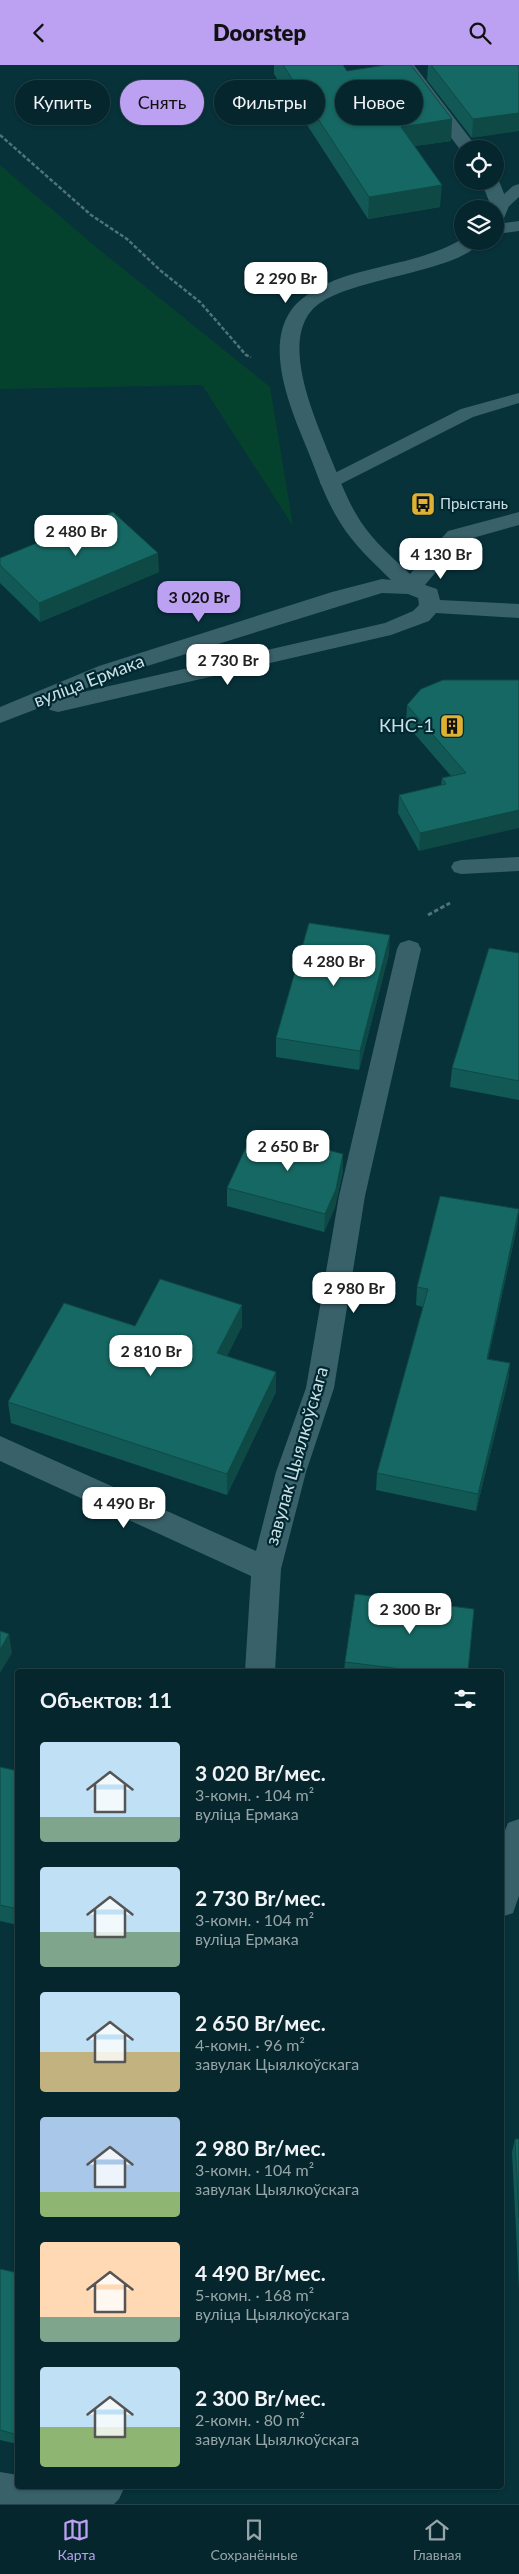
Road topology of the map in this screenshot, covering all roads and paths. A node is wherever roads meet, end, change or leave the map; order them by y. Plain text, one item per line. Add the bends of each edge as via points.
1 (405, 65) edge
2 (0, 135) edge
3 (461, 140) edge
4 (519, 189) edge
5 (504, 205) edge
6 (519, 226) edge
7 (504, 228) edge
8 (456, 250) edge
9 (291, 378) junction
10 (519, 397) edge
11 (329, 483) junction
12 (519, 518) edge
13 (411, 587) junction
14 (430, 606) junction
15 (519, 611) edge
16 (0, 716) edge
17 (519, 864) edge
18 (461, 867) dead end
19 (455, 900) dead end
20 (409, 949) joint
21 (0, 1448) edge
22 (266, 1569) junction
23 (260, 1669) edge
24 (519, 1834) edge
25 (504, 1891) edge
26 (88, 2489) edge
27 (102, 2489) edge
28 (0, 2491) edge
29 (77, 2504) edge
30 (85, 2504) edge

1 - 3 street
2 - 9 path via 91,215 127,239 200,302 246,355
4 - 5 lane
6 - 7 lane
8 - 9 street via 436,261 356,279 311,300 295,320 290,349
9 - 11 street
10 - 11 lane via 467,413
11 - 13 street via 357,532
12 - 13 street via 455,536
13 - 14 street via 429,594
13 - 16 street, вуліца Ермака via 382,586 340,597 107,671
14 - 15 street
14 - 16 street, вуліца Ермака via 421,616 390,628 120,693
17 - 18 lane
19 - 20 path via 428,915
20 - 22 street, завулак Цыялкоўскага via 352,1196 320,1388 291,1473
21 - 22 street
22 - 23 street, завулак Цыялкоўскага
24 - 25 street
26 - 30 street
27 - 30 street
28 - 29 street

